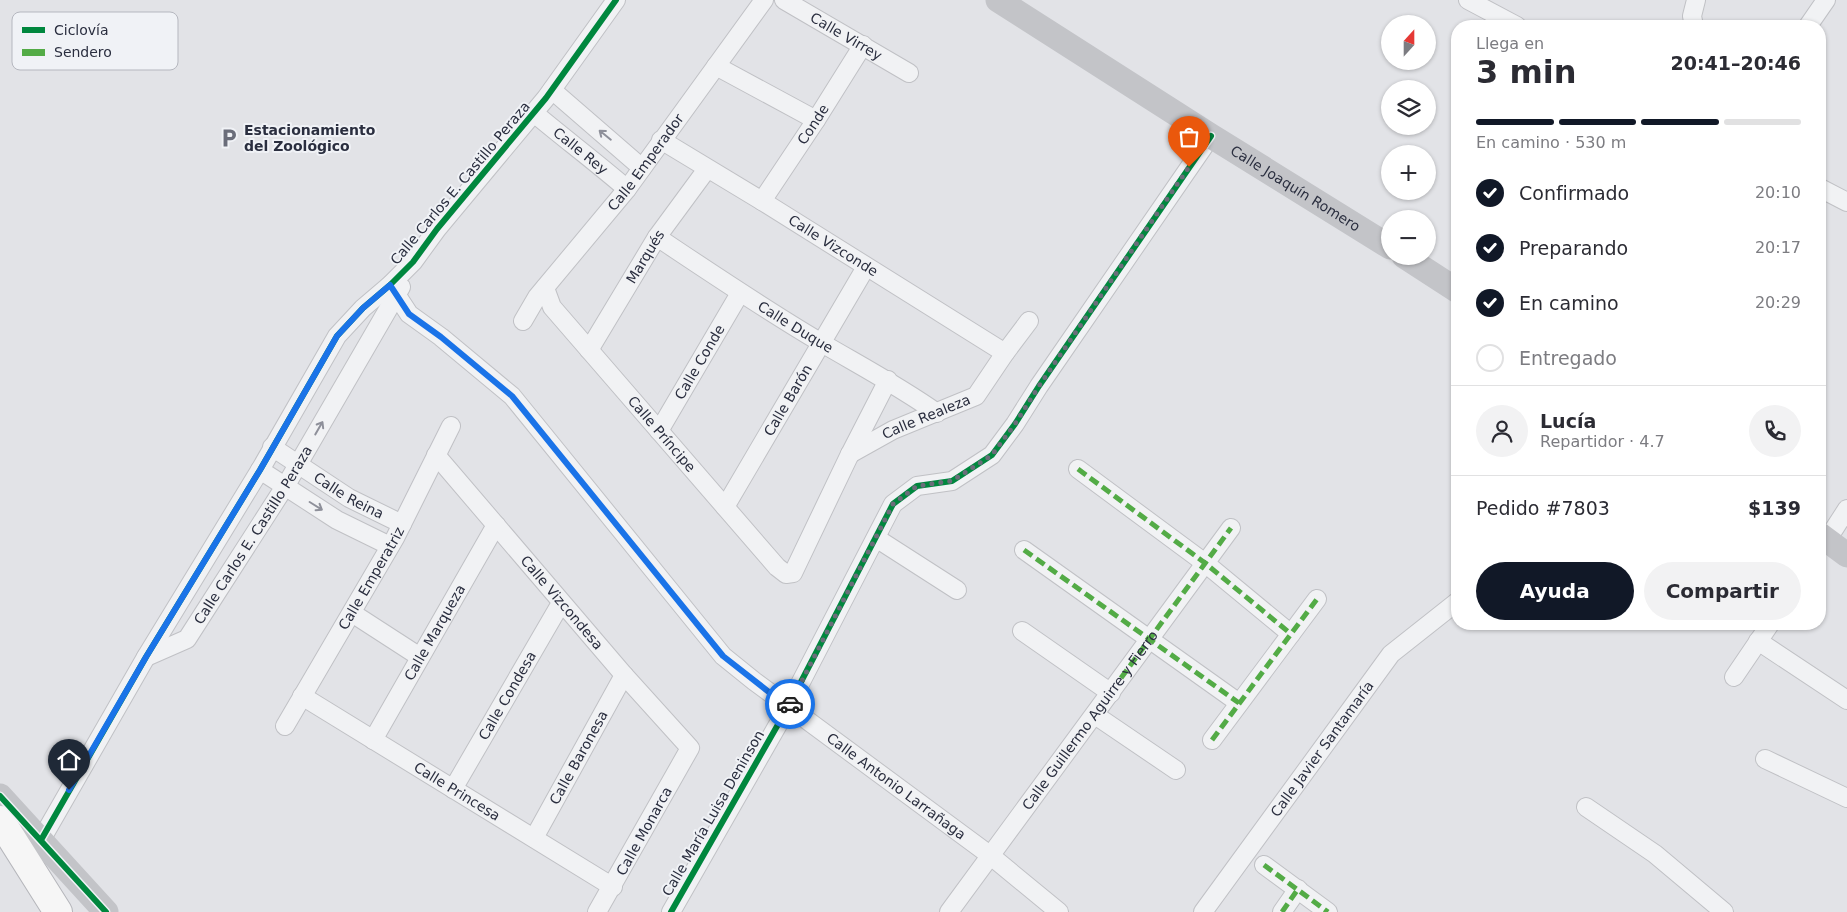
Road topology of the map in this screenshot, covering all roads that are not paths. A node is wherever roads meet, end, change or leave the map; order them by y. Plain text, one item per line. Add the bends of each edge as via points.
1 (616, 0) edge
2 (764, 0) edge
3 (784, 0) edge
4 (998, 0) edge
5 (1468, 0) edge
6 (1696, 0) edge
7 (1826, 0) edge
8 (1506, 20) edge
9 (1693, 20) edge
10 (1812, 20) edge
11 (863, 45) junction
12 (716, 66) junction
13 (909, 73) dead end
14 (552, 90) junction
15 (534, 113) junction
16 (585, 119) junction
17 (816, 120) junction
18 (1211, 136) junction
19 (567, 140) junction
20 (662, 140) junction
21 (642, 168) junction
22 (707, 169) junction
23 (627, 189) junction
24 (1826, 191) edge
25 (762, 201) junction
26 (1847, 202) edge
27 (657, 237) junction
28 (1381, 241) edge
29 (1418, 265) edge
30 (866, 267) junction
31 (1451, 286) edge
32 (545, 288) junction
33 (394, 290) junction
34 (740, 292) junction
35 (1029, 320) dead end
36 (523, 321) dead end
37 (820, 342) junction
38 (589, 350) junction
39 (1005, 353) junction
40 (888, 380) junction
41 (937, 413) junction
42 (451, 426) dead end
43 (659, 431) junction
44 (272, 448) junction
45 (436, 454) junction
46 (850, 454) junction
47 (297, 465) junction
48 (1078, 469) dead end
49 (260, 470) junction
50 (284, 487) junction
51 (349, 498) junction
52 (725, 507) junction
53 (1847, 509) edge
54 (337, 520) junction
55 (402, 524) junction
56 (496, 526) junction
57 (1231, 528) dead end
58 (1826, 535) edge
59 (876, 538) junction
60 (1826, 539) edge
61 (390, 546) junction
62 (1024, 550) dead end
63 (1847, 555) edge
64 (1205, 563) junction
65 (786, 574) joint
66 (957, 590) dead end
67 (1317, 599) dead end
68 (561, 603) junction
69 (1451, 607) edge
70 (352, 613) junction
71 (1766, 630) edge
72 (1022, 631) dead end
73 (1291, 634) junction
74 (1150, 639) junction
75 (1758, 641) junction
76 (146, 657) junction
77 (420, 657) junction
78 (624, 675) junction
79 (1734, 677) dead end
80 (1110, 693) junction
81 (302, 696) junction
82 (1847, 700) edge
83 (1239, 703) junction
84 (788, 707) junction
85 (1095, 715) junction
86 (285, 726) dead end
87 (373, 740) junction
88 (1212, 740) dead end
89 (690, 748) joint
90 (1764, 759) dead end
91 (1176, 770) dead end
92 (453, 789) junction
93 (0, 796) edge
94 (1847, 798) edge
95 (1586, 808) dead end
96 (0, 820) edge
97 (534, 838) junction
98 (41, 840) junction
99 (0, 851) edge
100 (991, 856) junction
101 (1264, 865) dead end
102 (613, 887) junction
103 (1298, 890) junction
104 (54, 912) edge
105 (58, 912) edge
106 (106, 912) edge
107 (597, 912) edge
108 (671, 912) edge
109 (949, 912) edge
110 (1059, 912) edge
111 (1203, 912) edge
112 (1282, 912) edge
113 (1328, 912) edge
114 (1724, 912) edge

1 - 14 street, Calle Carlos E. Castillo Peraza
2 - 12 street, Calle Emperador
3 - 11 street, Calle Virrey
4 - 18 street, Calle Joaquín Romero
5 - 8 street
6 - 9 street
7 - 10 street
11 - 13 street, Calle Virrey
11 - 17 street, Conde
12 - 17 street
12 - 20 street, Calle Emperador
14 - 15 street, Calle Carlos E. Castillo Peraza
14 - 16 street, Calle Rey
15 - 19 street, Calle Rey
15 - 33 street, Calle Carlos E. Castillo Peraza via 437,229
16 - 19 street
21 -> 16 street, Calle Rey
17 - 25 street, Conde
18 - 28 street, Calle Joaquín Romero
18 - 59 street, Calle María Luisa Deninson via 992,455 952,481 917,486 893,504
19 - 23 street, Calle Rey
20 - 21 street, Calle Emperador
20 - 22 street, Calle Vizconde
21 - 23 street, Calle Emperador
22 - 25 street, Calle Vizconde
22 - 27 street, Marqués
23 - 32 street, Calle Emperador
24 - 26 street
25 - 30 street, Calle Vizconde
27 - 34 street, Calle Duque
27 - 38 street, Marqués
29 - 31 street
30 - 37 street, Calle Barón
30 - 39 street, Calle Vizconde
32 - 36 street, Calle Emperador
32 - 38 street, Calle Príncipe via 552,308
33 - 44 street, Calle Carlos E. Castillo Peraza via 363,308 337,336
47 -> 33 street, Calle Carlos E. Castillo Peraza
33 - 84 street, Calle Antonio Larrañaga via 409,314 512,396 723,656
34 - 37 street, Calle Duque
34 - 43 street, Calle Conde
35 - 39 street, Calle Realeza
37 - 40 street, Calle Duque
37 - 52 street, Calle Barón
38 - 43 street, Calle Príncipe
39 - 41 street, Calle Realeza via 976,396
40 - 41 street, Calle Duque
40 - 46 street, Calle Realeza
41 - 46 street, Calle Realeza via 893,430
42 - 45 street, Calle Emperatriz
43 - 52 street, Calle Príncipe
44 - 47 street, Calle Reina
44 - 49 street, Calle Carlos E. Castillo Peraza
45 - 55 street, Calle Emperatriz
45 - 56 street, Calle Vizcondesa
46 - 65 street, Calle Realeza via 793,573
47 - 50 street, Calle Carlos E. Castillo Peraza
47 - 51 street, Calle Reina
48 - 64 street
49 - 50 street, Calle Reina
49 - 76 street, Calle Carlos E. Castillo Peraza
50 -> 54 street, Calle Reina
50 - 76 street, Calle Carlos E. Castillo Peraza via 187,639
51 - 54 street
51 - 55 street, Calle Reina
52 - 65 street, Calle Príncipe
53 - 58 street
54 - 61 street, Calle Reina
55 - 61 street, Calle Emperatriz
56 - 68 street, Calle Vizcondesa
56 - 77 street, Calle Marqueza
57 - 64 street, Calle Guillermo Aguirre y Fierro
59 - 66 street
59 - 84 street, Calle María Luisa Deninson
60 - 63 street
61 - 70 street, Calle Emperatriz
62 - 74 street
64 - 73 street
64 - 74 street, Calle Guillermo Aguirre y Fierro
67 - 73 street
68 - 78 street, Calle Vizcondesa
68 - 92 street, Calle Condesa
69 - 111 street, Calle Javier Santamaría via 1391,654
70 - 77 street
70 - 81 street, Calle Emperatriz
71 - 75 street
72 - 80 street
73 - 83 street
74 - 80 street, Calle Guillermo Aguirre y Fierro
74 - 83 street
75 - 79 street
75 - 82 street
76 - 98 street, Calle Carlos E. Castillo Peraza
77 - 87 street, Calle Marqueza
78 - 89 street, Calle Vizcondesa
78 - 97 street, Calle Baronesa
80 - 85 street, Calle Guillermo Aguirre y Fierro
81 - 86 street, Calle Emperatriz
81 - 87 street, Calle Princesa
83 - 88 street
84 - 100 street, Calle Antonio Larrañaga
84 - 108 street, Calle María Luisa Deninson
85 - 91 street
85 - 100 street, Calle Guillermo Aguirre y Fierro
87 - 92 street, Calle Princesa
89 - 102 street, Calle Monarca
90 - 94 street
92 - 97 street, Calle Princesa
93 - 98 street
95 - 114 street via 1655,854
96 - 105 highway
97 - 102 street, Calle Princesa
98 - 106 street
99 - 104 highway
100 - 109 street, Calle Guillermo Aguirre y Fierro
100 - 110 street, Calle Antonio Larrañaga
101 - 103 street
102 - 107 street, Calle Monarca
103 - 112 street
103 - 113 street

